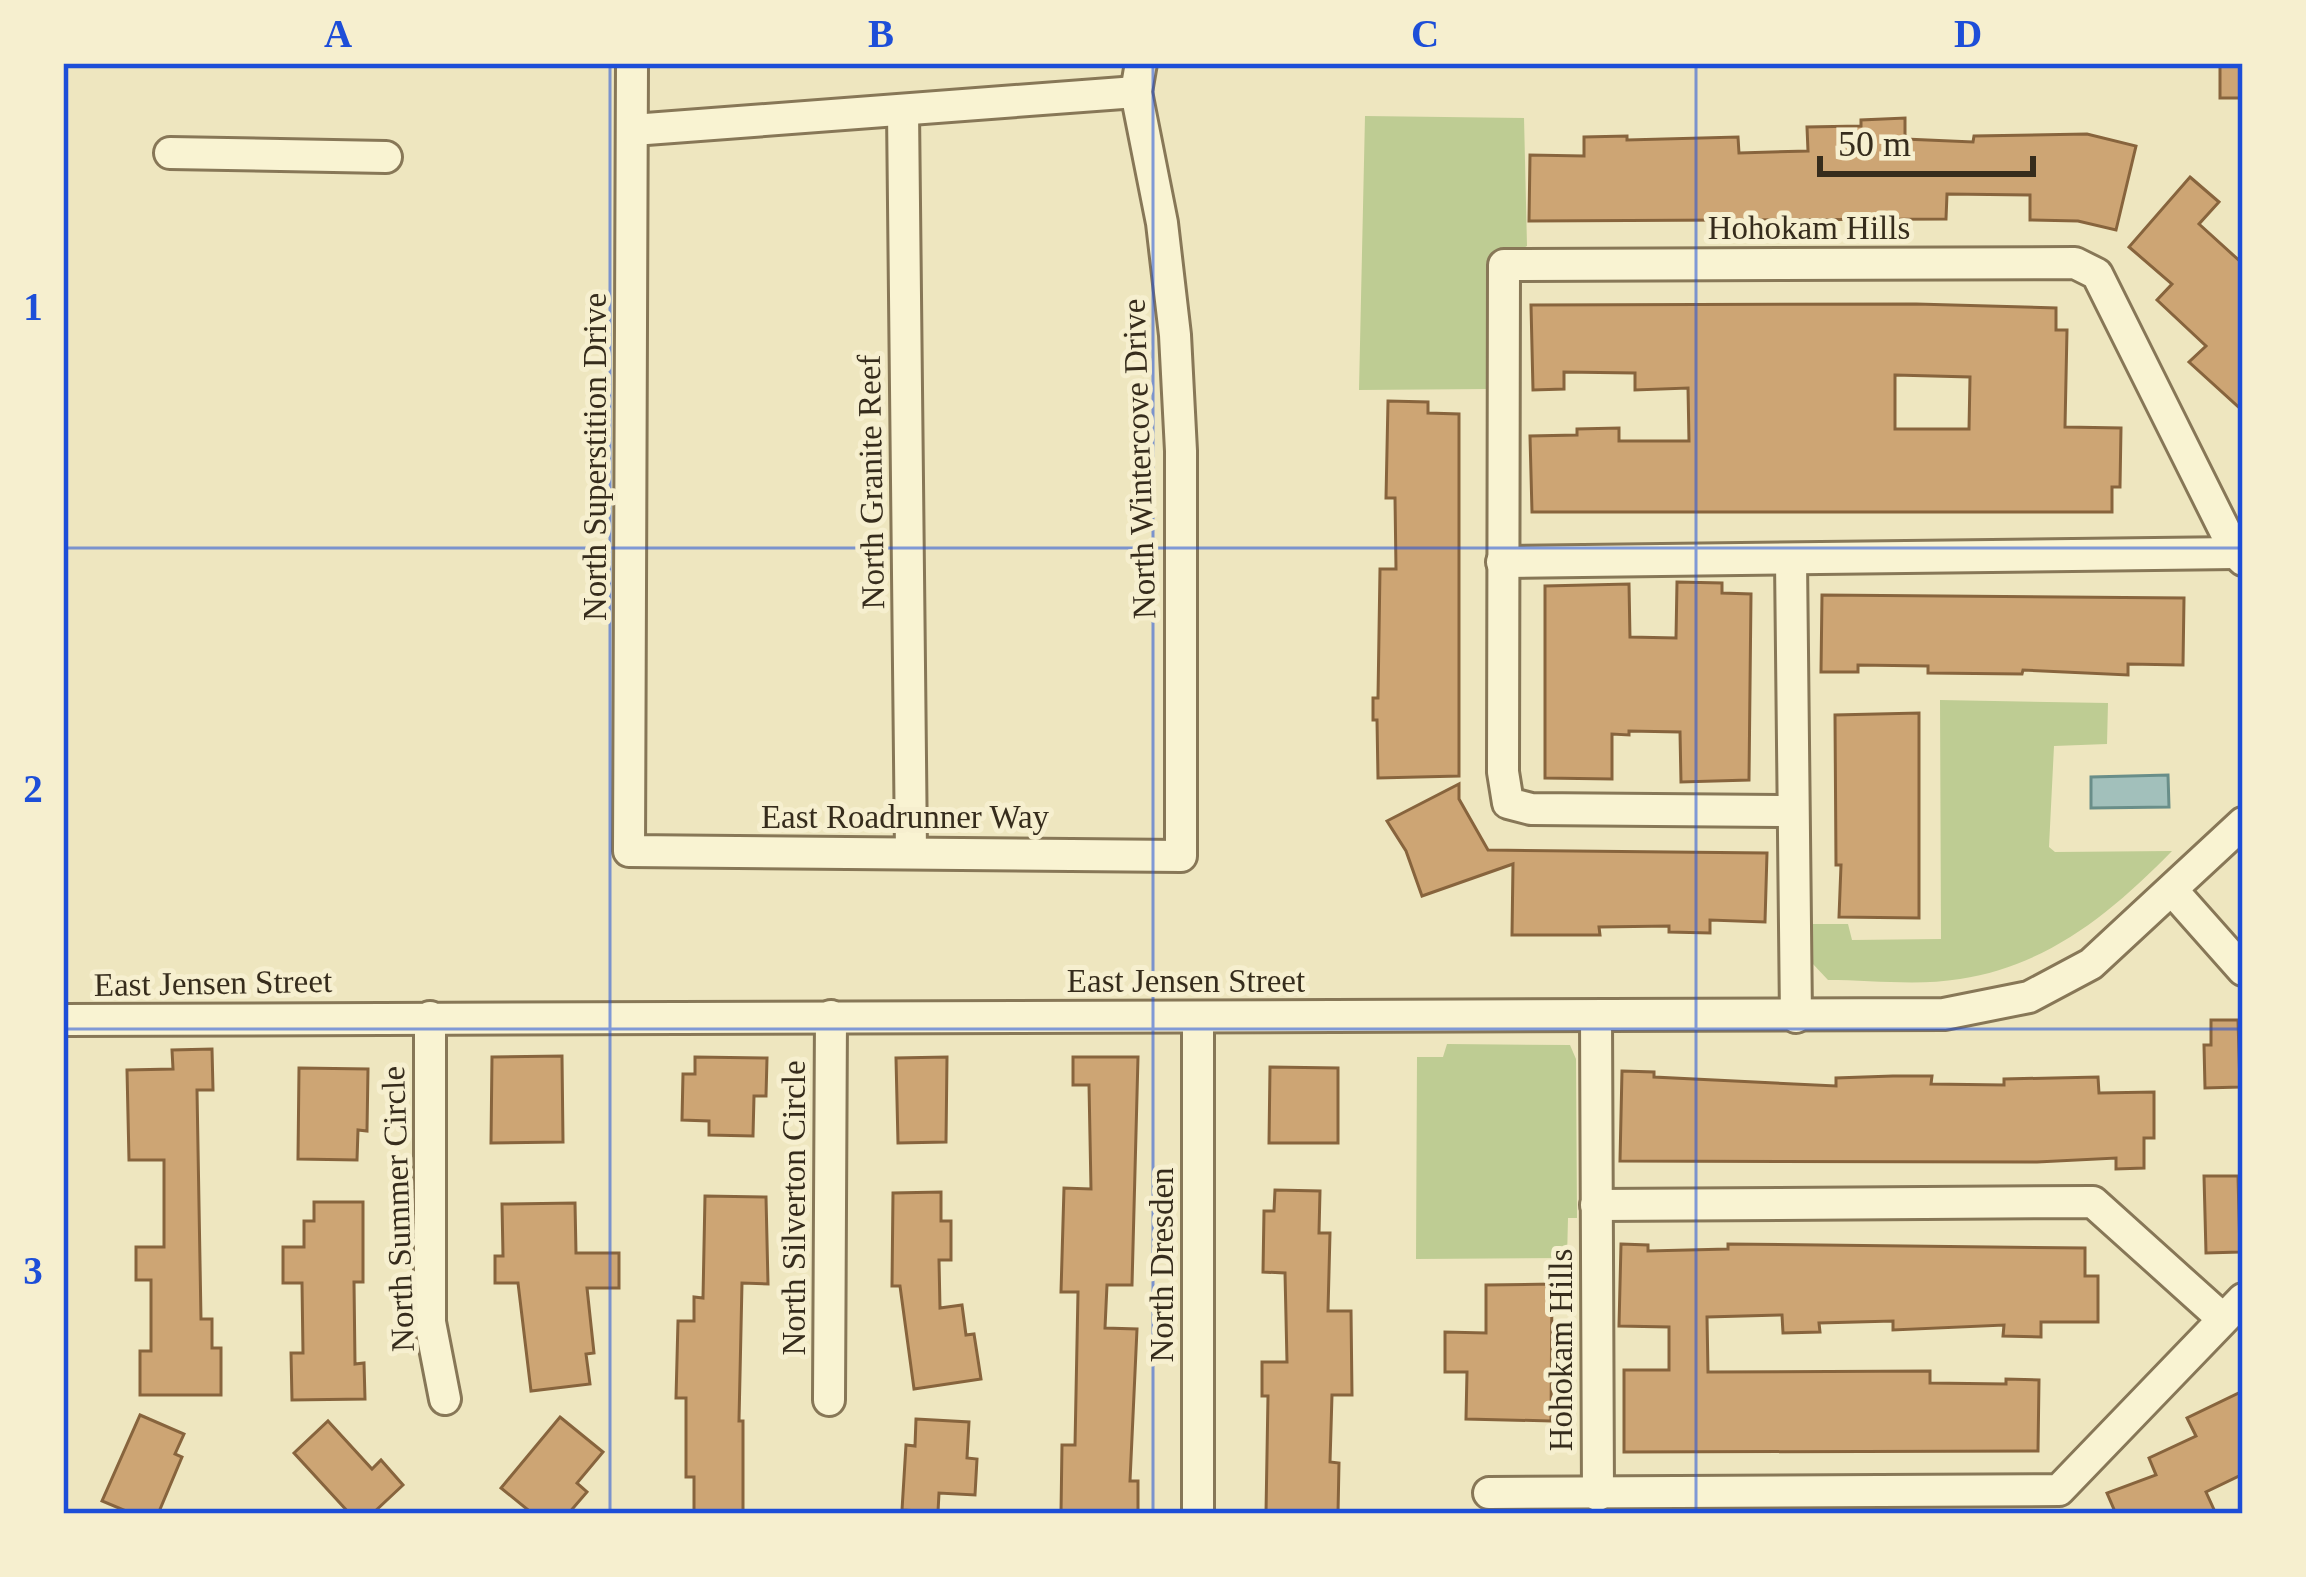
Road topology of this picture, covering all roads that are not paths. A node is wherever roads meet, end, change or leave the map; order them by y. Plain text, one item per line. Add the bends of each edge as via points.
1 (632, 63) edge
2 (1138, 78) edge
3 (903, 111) junction
4 (633, 130) junction
5 (170, 153) dead end
6 (386, 158) dead end
7 (2241, 554) edge
8 (1791, 560) junction
9 (1502, 562) junction
10 (1791, 811) junction
11 (2243, 823) edge
12 (628, 851) joint
13 (911, 851) junction
14 (1181, 856) joint
15 (2172, 890) junction
16 (2243, 970) edge
17 (831, 1016) junction
18 (430, 1017) junction
19 (1198, 1017) junction
20 (1596, 1017) junction
21 (1796, 1017) junction
22 (63, 1021) edge
23 (1596, 1205) junction
24 (2233, 1309) edge
25 (445, 1399) dead end
26 (829, 1400) dead end
27 (1490, 1492) dead end
28 (1598, 1495) junction
29 (1868, 1503) edge
30 (1198, 1514) edge

1 - 4 street, North Superstition Drive
2 - 3 street
2 - 14 street, North Wintercove Drive via 1175,335
3 - 4 street
3 - 13 street, North Granite Reef
4 - 12 street, North Superstition Drive
5 - 6 street
7 - 8 street, Hohokam Hills
7 - 9 street, Hohokam Hills via 2097,274 2074,263 1504,265
8 - 9 street, Hohokam Hills
8 - 10 street
9 - 10 street, Hohokam Hills via 1508,802 1531,809
10 - 21 street
11 - 15 street, East Jensen Street
12 - 13 street, East Roadrunner Way
13 - 14 street, East Roadrunner Way
15 - 16 street
15 - 21 street, East Jensen Street via 2091,964 2030,997 1944,1014
17 - 18 street, East Jensen Street
17 - 19 street, East Jensen Street
17 - 26 street, North Silverton Circle
18 - 22 street, East Jensen Street
18 - 25 street, North Summer Circle via 430,1322
19 - 20 street, East Jensen Street
19 - 30 street, North Dresden
20 - 21 street, East Jensen Street
20 - 23 street, Hohokam Hills
23 - 24 street, Hohokam Hills via 2093,1202
23 - 28 street, Hohokam Hills
24 - 29 street, Hohokam Hills via 2059,1490
27 - 28 street, Hohokam Hills
28 - 29 street, Hohokam Hills

